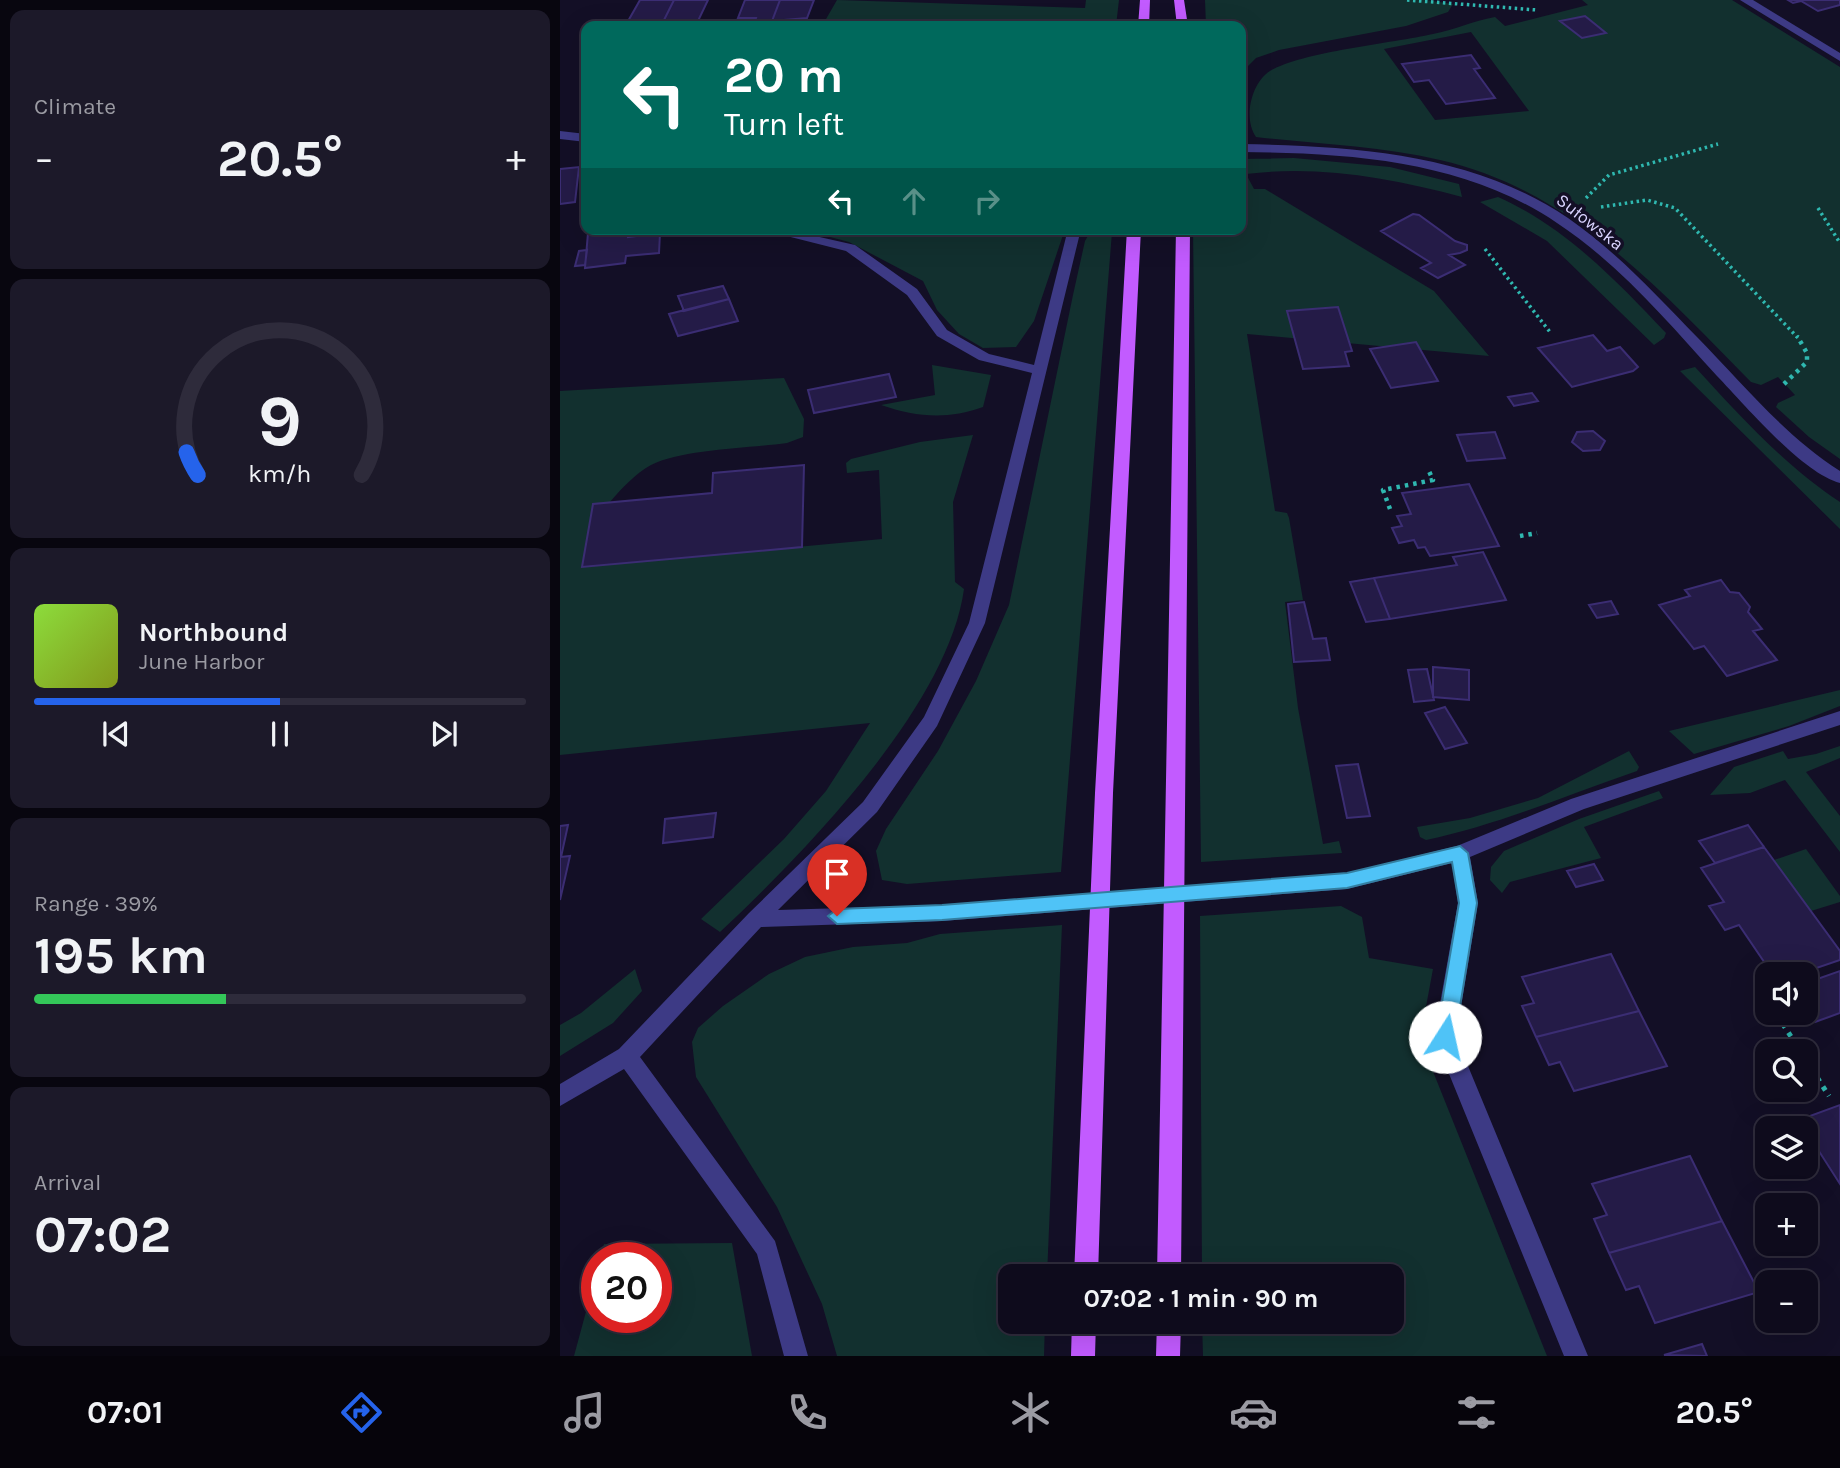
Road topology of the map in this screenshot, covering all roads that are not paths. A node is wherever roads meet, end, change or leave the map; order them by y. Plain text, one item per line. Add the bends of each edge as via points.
1 (1146, 0) edge
2 (1179, 0) edge
3 (1745, 0) edge
4 (1144, 21) edge
5 (1182, 21) edge
6 (1840, 58) edge
7 (560, 135) edge
8 (581, 137) edge
9 (1246, 148) edge
10 (792, 235) edge
11 (1073, 235) edge
12 (1133, 235) edge
13 (1184, 235) edge
14 (1038, 370) junction
15 (1840, 478) edge
16 (1840, 718) edge
17 (1460, 853) junction
18 (757, 919) junction
19 (627, 1056) junction
20 (560, 1096) edge
21 (1086, 1264) edge
22 (1169, 1264) edge
23 (1084, 1334) edge
24 (1168, 1334) edge
25 (796, 1356) edge
26 (1083, 1356) edge
27 (1168, 1356) edge
28 (1576, 1356) edge

1 - 4 main road
2 - 5 main road
3 - 6 street
7 - 8 street
9 - 15 street, Sułowska via 1335,152 1422,164 1505,190 1556,218 1645,293 1795,446
10 - 14 street via 850,248 912,292 942,333 984,357
11 - 14 street
12 - 21 main road via 1104,793
13 - 22 main road
14 - 18 street via 977,623 931,720 870,807
16 - 17 street via 1578,804
17 - 18 street via 1347,881 942,913
17 - 28 street via 1468,903 1445,1037
18 - 19 street
19 - 20 street
19 - 25 street via 767,1249
23 - 26 main road
24 - 27 main road

